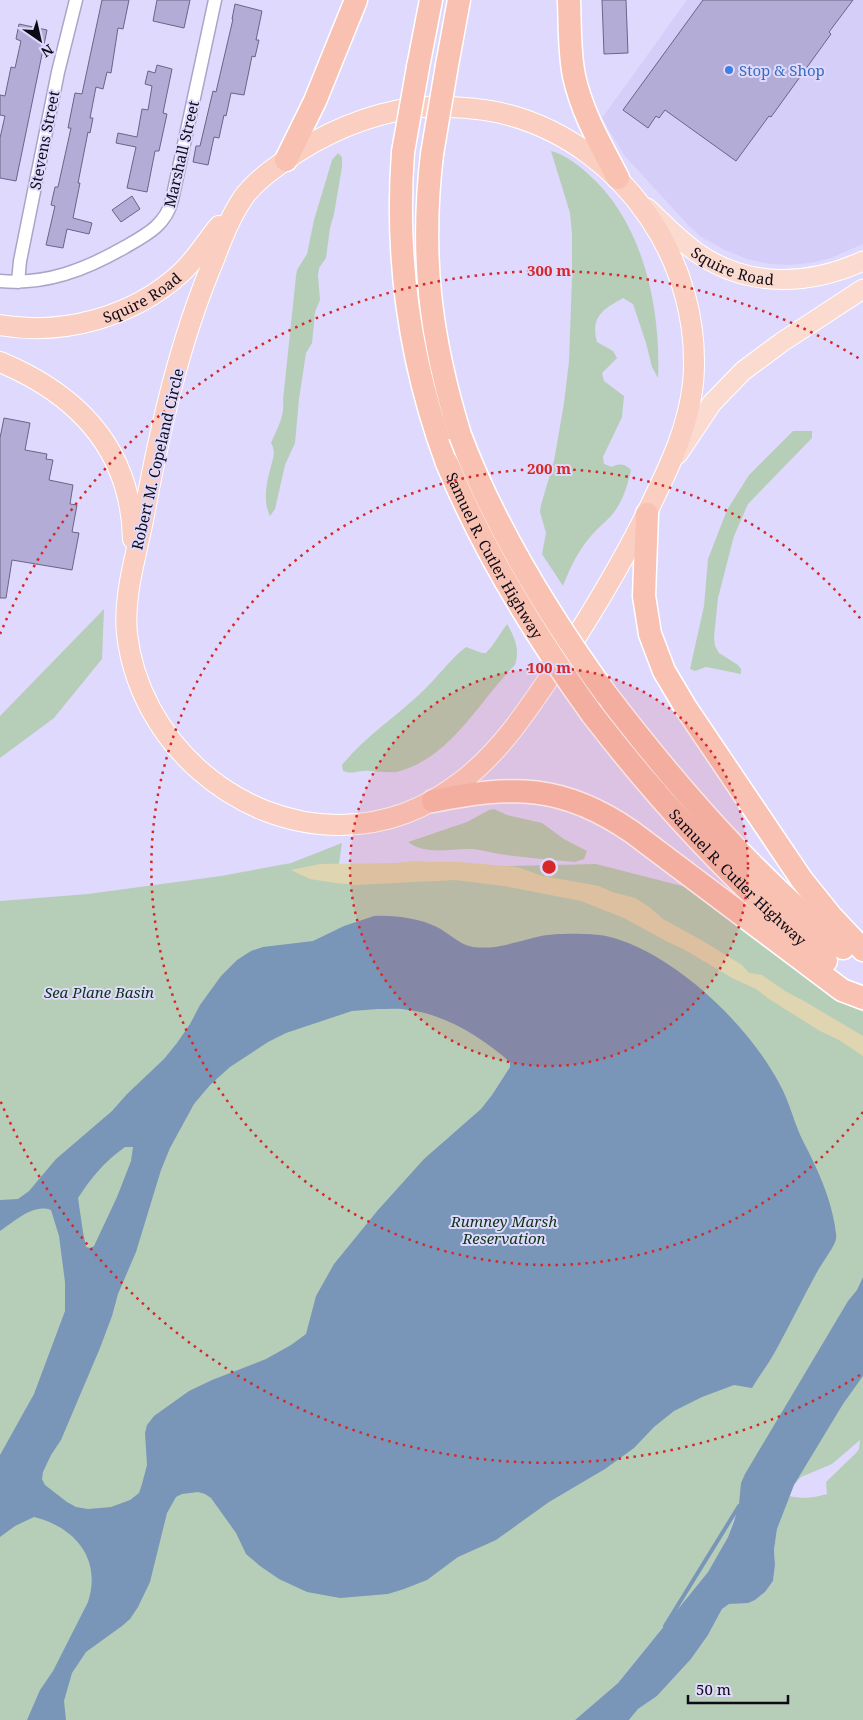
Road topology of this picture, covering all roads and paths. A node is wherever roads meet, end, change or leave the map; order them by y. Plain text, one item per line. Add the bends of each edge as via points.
1 (76, 0) edge
2 (215, 0) edge
3 (356, 0) edge
4 (431, 0) edge
5 (459, 0) edge
6 (569, 0) edge
7 (286, 160) junction
8 (622, 183) junction
9 (244, 196) junction
10 (863, 260) edge
11 (0, 281) edge
12 (18, 282) junction
13 (863, 289) edge
14 (0, 325) edge
15 (0, 362) edge
16 (670, 468) junction
17 (647, 514) junction
18 (130, 576) junction
19 (433, 801) junction
20 (863, 950) edge
21 (863, 964) edge
22 (863, 991) edge
23 (863, 998) edge

1 - 12 street, Stevens Street via 56,82
2 - 12 street, Marshall Street via 172,200 163,220 148,234 88,267 62,276
3 - 7 highway via 315,101
4 - 22 highway, Samuel R. Cutler Highway, bridge via 403,152 401,234 407,307 420,379 436,435 470,516 510,590 556,663 592,714 649,784 727,869 780,920
5 - 21 highway, Samuel R. Cutler Highway, bridge via 432,154 426,227 430,300 442,373 460,435 481,488 521,563 566,636 666,771 732,844 784,895
6 - 8 highway via 571,53 577,89 589,122
7 - 8 highway, Robert M. Copeland Circle via 332,131 370,117 418,107 462,107 506,114 548,130 581,148
7 - 9 highway, Robert M. Copeland Circle
8 - 10 main road, Squire Road via 688,245 729,270 767,278 800,279 824,276
8 - 16 highway, Robert M. Copeland Circle via 650,219 670,254 684,288 690,321 692,385 684,431
9 - 14 highway, Squire Road via 185,268 163,288 135,304 90,322 66,326
9 - 18 highway, Robert M. Copeland Circle via 209,271 188,330 164,417
11 - 12 street, Marshall Street
13 - 16 main road via 782,342 732,380 712,403
15 - 18 highway via 36,379 67,400 106,443 120,472 130,510 133,545
16 - 17 highway, Robert M. Copeland Circle
17 - 19 highway, Robert M. Copeland Circle via 596,606 520,719 479,766
17 - 20 highway via 644,596 650,634 664,671 802,880
18 - 19 highway, Robert M. Copeland Circle via 127,631 140,686 173,744 210,779 262,810 316,824 354,824 391,819
19 - 23 highway via 472,793 516,790 554,796 589,807 638,837 842,990

